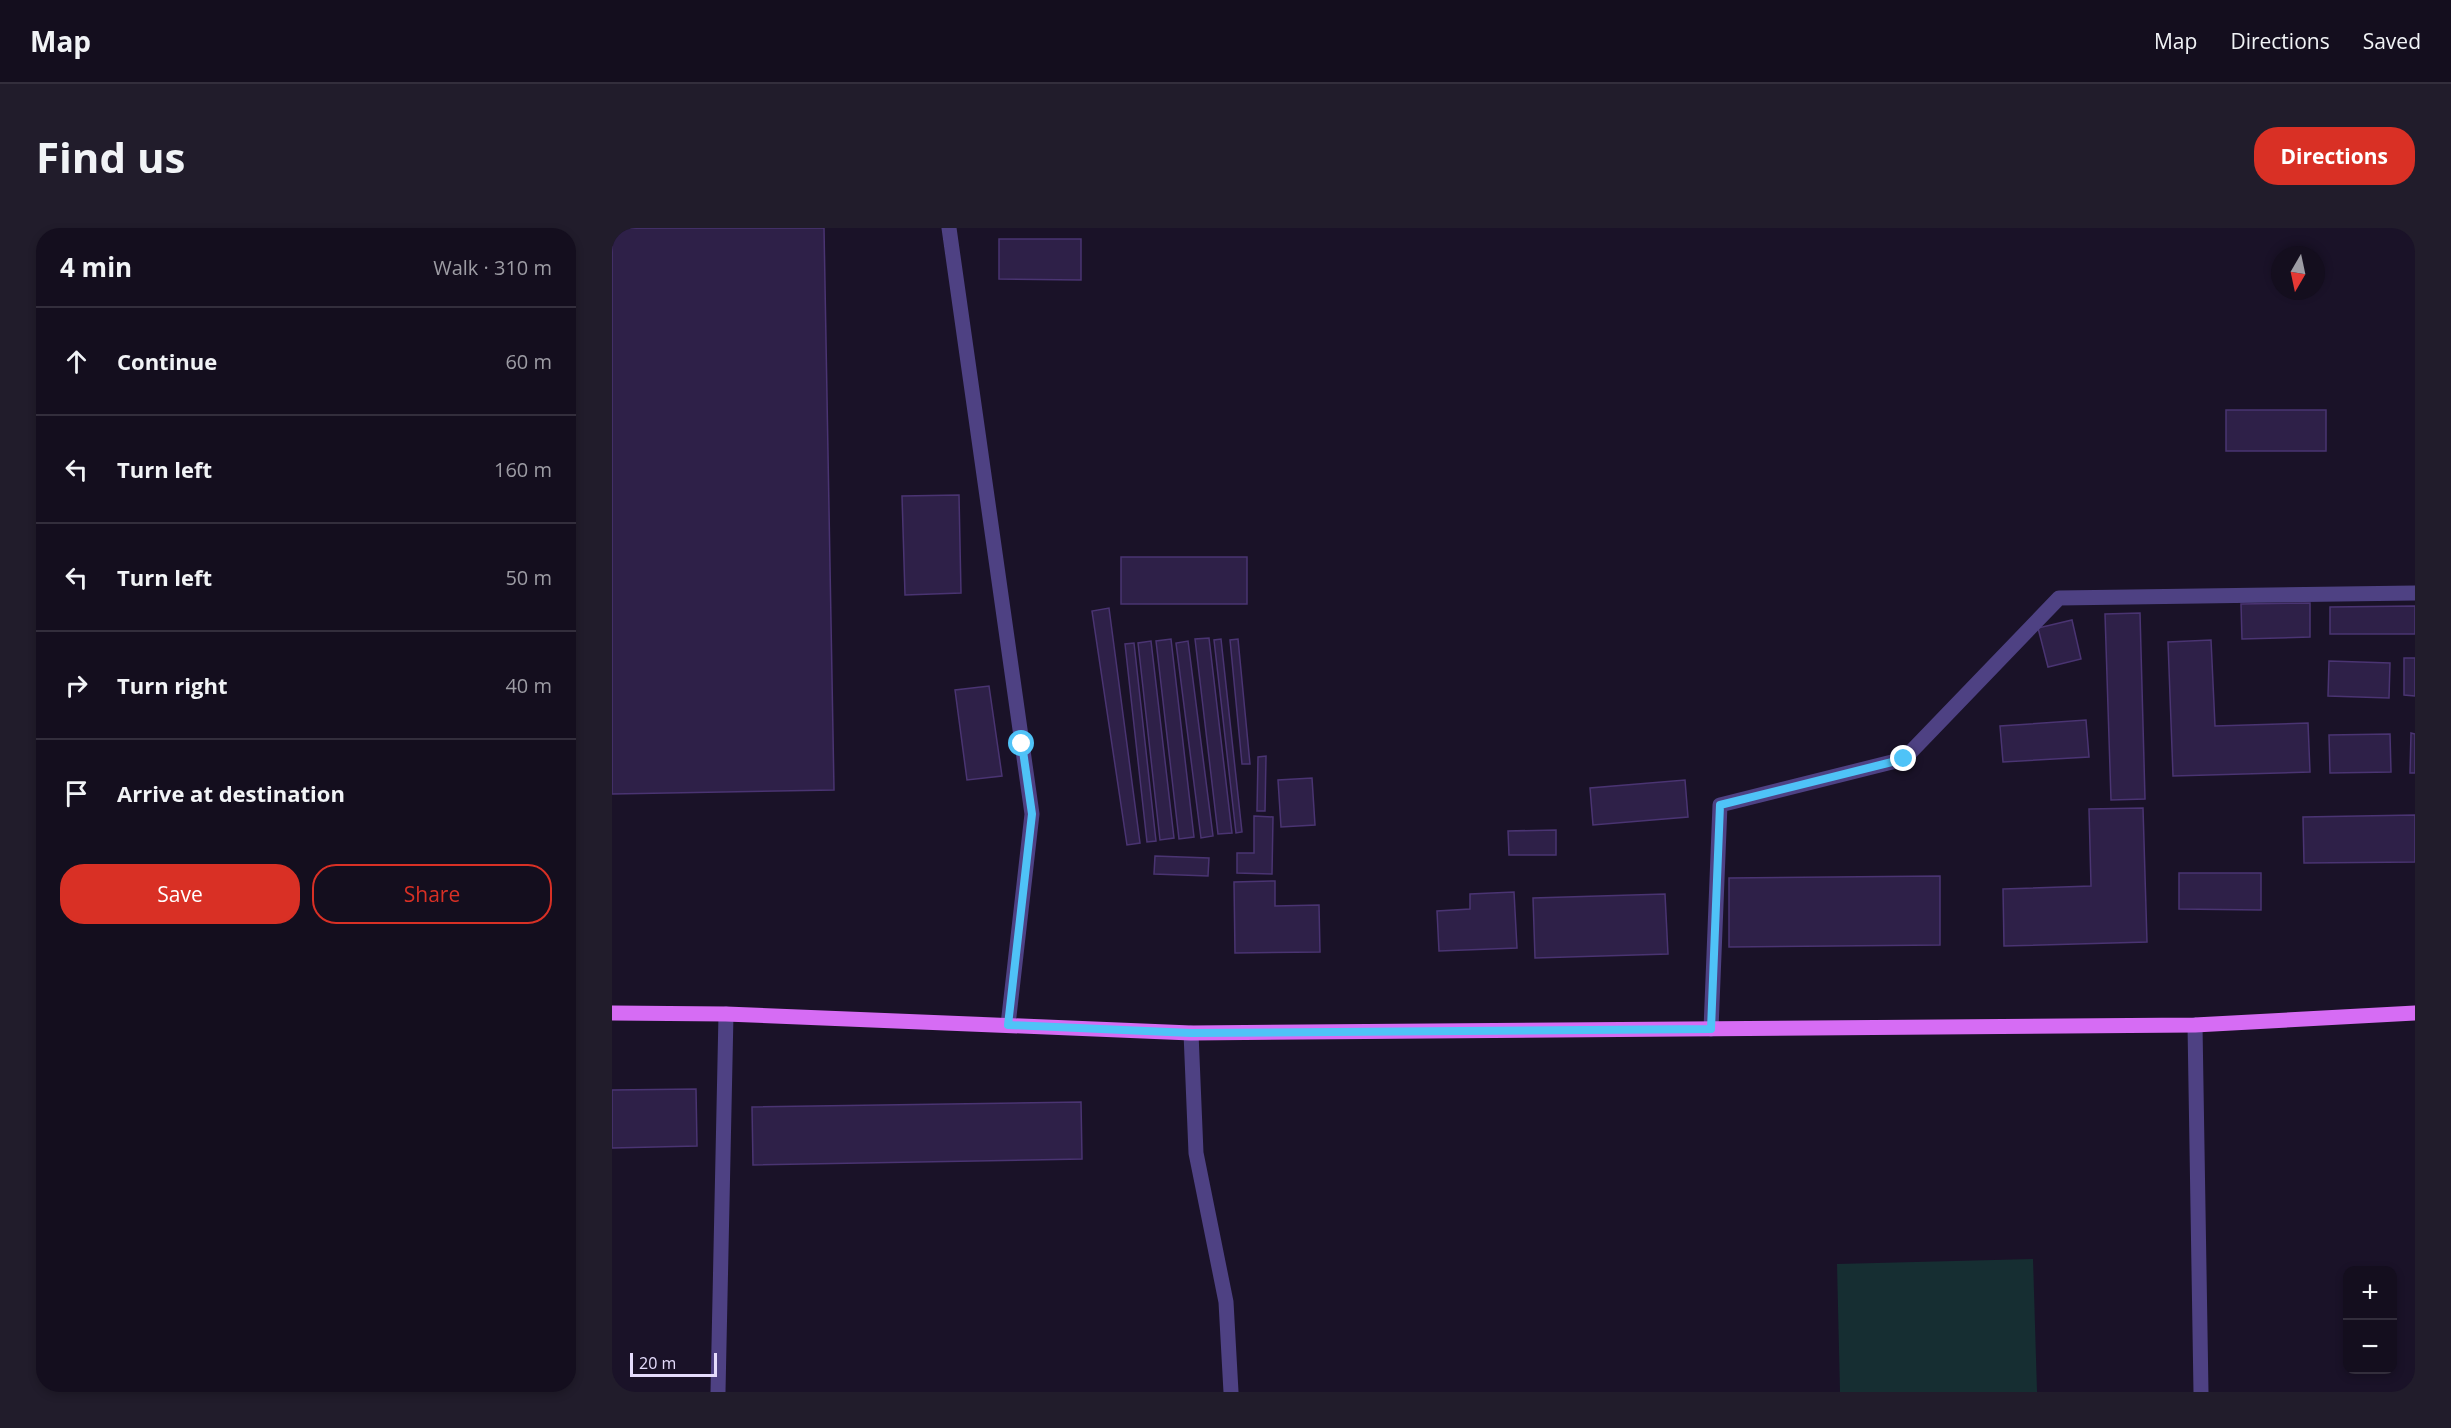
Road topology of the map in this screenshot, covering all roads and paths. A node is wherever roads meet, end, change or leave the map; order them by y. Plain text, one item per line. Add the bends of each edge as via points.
1 (949, 228) edge
2 (2415, 593) edge
3 (2415, 1012) edge
4 (612, 1013) edge
5 (726, 1014) junction
6 (1008, 1025) junction
7 (2195, 1025) junction
8 (1711, 1029) junction
9 (1191, 1033) junction
10 (718, 1392) edge
11 (1231, 1392) edge
12 (2200, 1392) edge

1 - 6 street via 1032,814
2 - 8 street via 2059,598 1904,759 1720,805
3 - 7 main road
4 - 5 main road
5 - 6 main road
5 - 10 street
6 - 9 main road
7 - 8 main road
7 - 12 street
8 - 9 main road
9 - 11 street via 1196,1154 1226,1302

